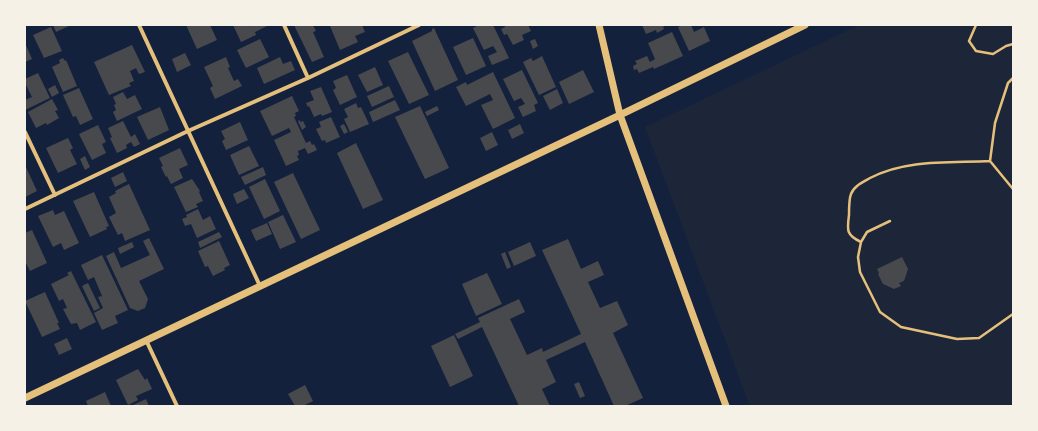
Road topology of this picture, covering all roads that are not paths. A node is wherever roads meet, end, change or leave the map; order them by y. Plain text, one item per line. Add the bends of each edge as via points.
1 (139, 25) edge
2 (284, 25) edge
3 (419, 25) edge
4 (598, 25) edge
5 (805, 25) edge
6 (308, 78) junction
7 (620, 115) junction
8 (188, 131) junction
9 (25, 132) edge
10 (55, 195) junction
11 (25, 209) edge
12 (260, 286) junction
13 (146, 340) junction
14 (25, 398) edge
15 (177, 406) edge
16 (726, 406) edge

1 - 8 street
2 - 6 street
3 - 6 street
4 - 7 street
5 - 7 street
6 - 8 street
7 - 12 street
7 - 16 street
8 - 10 street
8 - 12 street
9 - 10 street
10 - 11 street
12 - 13 street
13 - 14 street
13 - 15 street

